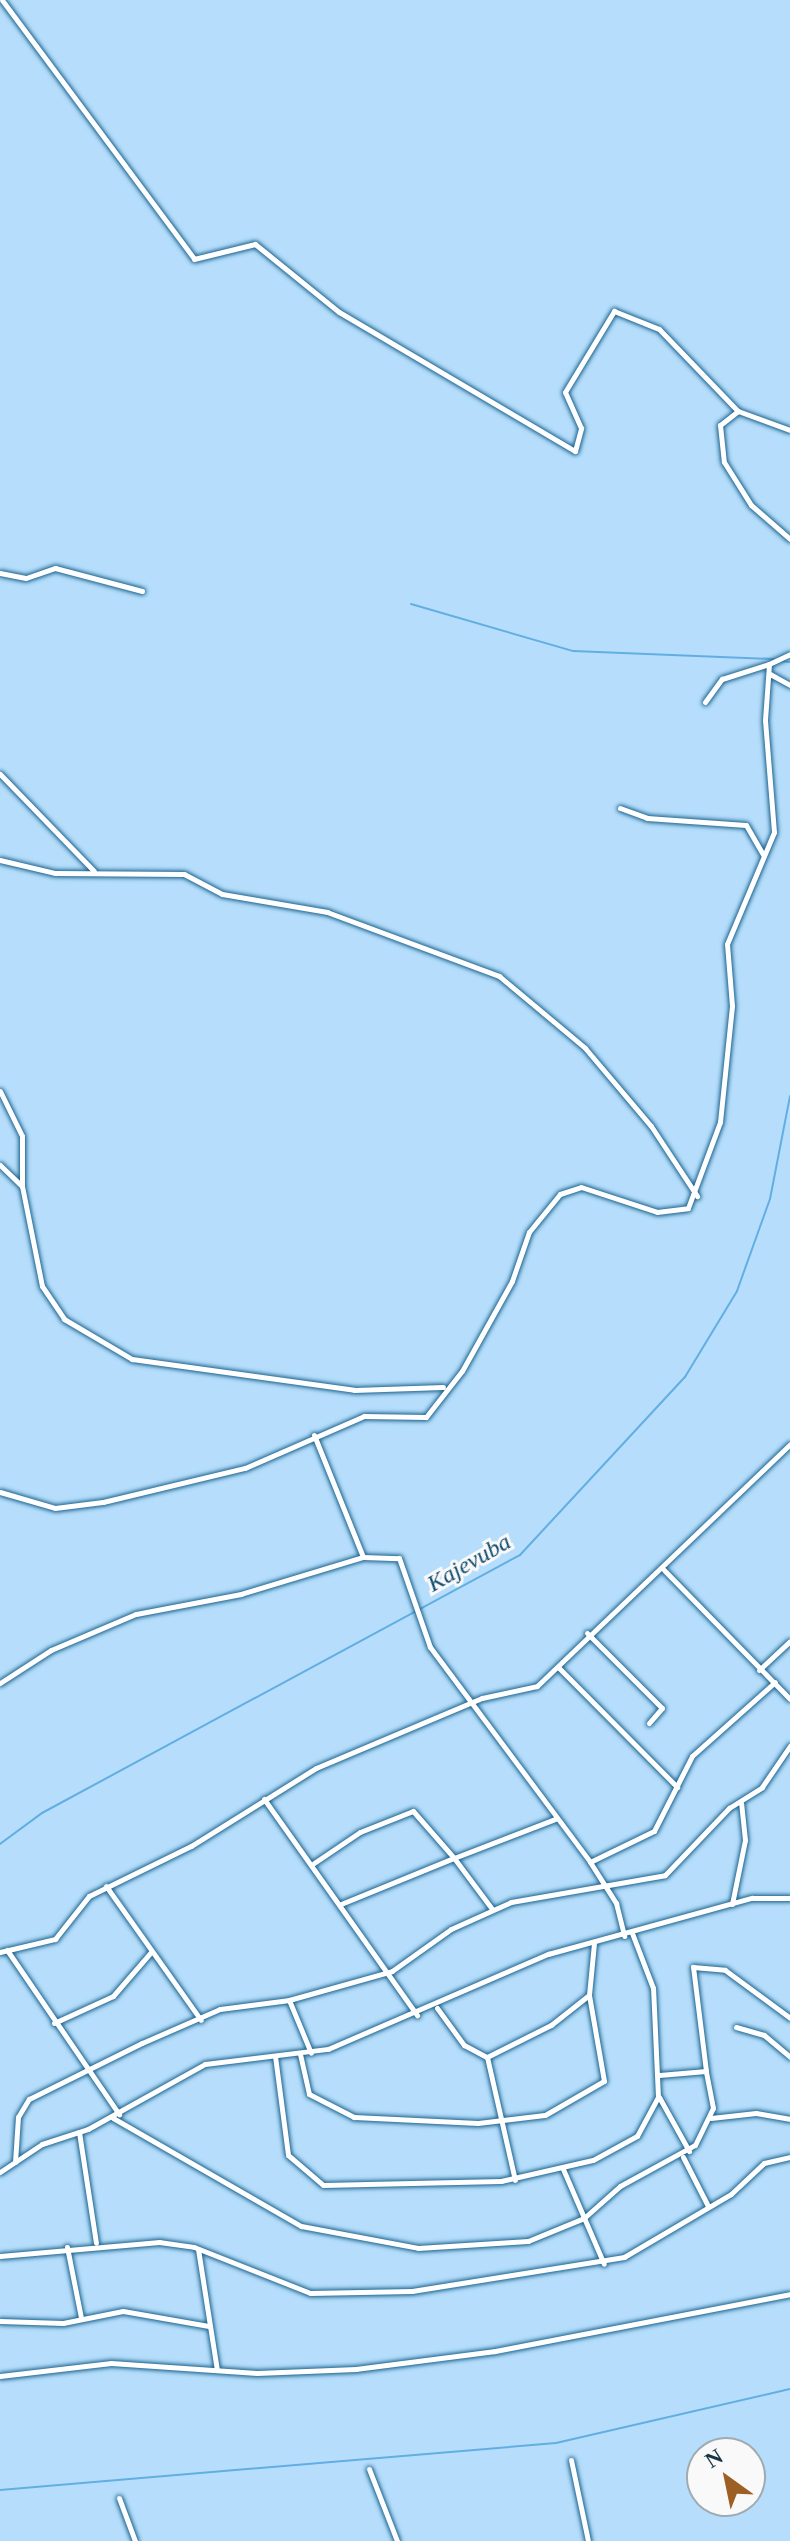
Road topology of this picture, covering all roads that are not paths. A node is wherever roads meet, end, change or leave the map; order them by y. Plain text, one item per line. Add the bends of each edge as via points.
1 (2, 0) edge
2 (738, 411) junction
3 (790, 430) edge
4 (790, 539) edge
5 (0, 573) edge
6 (142, 591) dead end
7 (790, 654) edge
8 (769, 664) junction
9 (770, 673) junction
10 (790, 685) edge
11 (705, 702) dead end
12 (0, 774) edge
13 (620, 808) dead end
14 (764, 855) junction
15 (0, 860) edge
16 (94, 872) junction
17 (0, 1091) edge
18 (0, 1165) edge
19 (22, 1186) junction
20 (697, 1196) junction
21 (443, 1387) junction
22 (314, 1435) junction
23 (790, 1444) edge
24 (0, 1492) edge
25 (363, 1557) junction
26 (664, 1570) junction
27 (587, 1633) junction
28 (790, 1641) edge
29 (559, 1668) junction
30 (759, 1670) junction
31 (775, 1682) junction
32 (0, 1683) edge
33 (790, 1699) edge
34 (471, 1703) junction
35 (649, 1723) dead end
36 (790, 1746) edge
37 (677, 1787) junction
38 (264, 1799) junction
39 (741, 1803) junction
40 (555, 1819) junction
41 (454, 1858) junction
42 (590, 1862) junction
43 (314, 1863) junction
44 (106, 1886) junction
45 (606, 1889) junction
46 (790, 1898) edge
47 (341, 1904) junction
48 (732, 1905) junction
49 (492, 1909) junction
50 (632, 1933) junction
51 (624, 1936) junction
52 (594, 1943) junction
53 (7, 1950) junction
54 (151, 1951) junction
55 (0, 1952) edge
56 (392, 1971) junction
57 (589, 1995) junction
58 (289, 2000) junction
59 (437, 2008) junction
60 (417, 2015) junction
61 (790, 2018) edge
62 (201, 2020) junction
63 (54, 2023) junction
64 (736, 2027) dead end
65 (311, 2053) junction
66 (300, 2054) junction
67 (275, 2056) junction
68 (487, 2057) junction
69 (790, 2057) edge
70 (87, 2068) junction
71 (706, 2071) junction
72 (659, 2075) junction
73 (658, 2097) junction
74 (119, 2114) junction
75 (112, 2117) junction
76 (711, 2118) junction
77 (790, 2119) edge
78 (501, 2120) junction
79 (79, 2132) junction
80 (690, 2152) junction
81 (683, 2157) junction
82 (790, 2157) edge
83 (15, 2162) junction
84 (563, 2169) junction
85 (0, 2172) edge
86 (515, 2180) junction
87 (708, 2206) junction
88 (584, 2218) junction
89 (96, 2243) junction
90 (67, 2247) junction
91 (198, 2249) junction
92 (0, 2256) edge
93 (604, 2264) junction
94 (790, 2294) edge
95 (81, 2318) junction
96 (0, 2321) edge
97 (209, 2326) junction
98 (217, 2370) junction
99 (0, 2376) edge
100 (571, 2460) dead end
101 (369, 2469) dead end
102 (119, 2498) dead end
103 (135, 2541) edge
104 (397, 2541) edge
105 (588, 2541) edge

1 - 2 street via 194,259 255,244 339,312 575,451 581,428 565,392 610,312 659,329
2 - 3 street
2 - 4 street via 720,425 724,462 751,505
5 - 6 street via 26,578 55,568
7 - 8 street
8 - 9 street
8 - 11 street via 722,679
9 - 10 street
9 - 14 street via 765,720 776,801
12 - 16 street
13 - 14 street via 647,818 746,825
14 - 20 street via 727,944 732,1006 720,1122
15 - 16 street via 55,873
16 - 20 street via 184,874 222,894 327,912 499,976 585,1048 651,1126
17 - 19 street via 22,1136
18 - 19 street
19 - 21 street via 42,1286 64,1319 120,1354 354,1390
20 - 21 street via 680,1213 581,1187 560,1194 529,1232 512,1281 462,1371
21 - 22 street via 420,1420 364,1416
22 - 24 street via 245,1468 103,1502 55,1508
22 - 25 street
23 - 26 street
25 - 32 street via 241,1594 136,1614 51,1650
25 - 34 street via 399,1558 430,1647
26 - 27 street
26 - 30 street
27 - 29 street
27 - 35 street via 662,1708
28 - 30 street
29 - 34 street via 527,1689
29 - 37 street
30 - 31 street
31 - 33 street
31 - 37 street via 702,1745
34 - 38 street via 316,1768
34 - 40 street
36 - 39 street via 762,1787
37 - 42 street via 654,1831
38 - 43 street
38 - 44 street via 191,1846
39 - 45 street via 665,1875
39 - 48 street via 745,1840
40 - 41 street
40 - 42 street
41 - 43 street via 416,1811 360,1832
41 - 47 street
41 - 49 street
42 - 45 street
43 - 47 street
44 - 53 street via 78,1906 55,1939
44 - 54 street
45 - 49 street
45 - 51 street
46 - 48 street
47 - 56 street
48 - 50 street
49 - 56 street
50 - 51 street
50 - 72 street via 653,1988
51 - 52 street
52 - 57 street
52 - 59 street via 520,1964
53 - 55 street
53 - 63 street
54 - 62 street
54 - 63 street via 113,1996
56 - 58 street
56 - 60 street
57 - 68 street via 551,2025
57 - 78 street via 606,2072 599,2088 545,2115
58 - 62 street via 241,2004
58 - 65 street
59 - 60 street
59 - 68 street via 464,2045
60 - 65 street
61 - 71 street via 725,1970 693,1967
62 - 70 street
63 - 70 street
64 - 69 street via 764,2035
65 - 66 street
66 - 67 street
66 - 78 street via 309,2094 354,2117
67 - 74 street via 205,2064
67 - 86 street via 284,2142 310,2179 323,2185
68 - 78 street
70 - 74 street
70 - 83 street via 24,2104
71 - 72 street
71 - 76 street
72 - 73 street
73 - 80 street
73 - 84 street via 637,2136
74 - 75 street
75 - 79 street
75 - 88 street via 287,2220 337,2234 418,2248 528,2241
76 - 77 street via 756,2113
76 - 80 street
78 - 86 street
79 - 83 street via 52,2139
79 - 89 street
80 - 81 street
81 - 87 street
81 - 88 street via 620,2186
82 - 87 street via 764,2163
83 - 85 street
84 - 86 street
84 - 88 street
87 - 93 street
88 - 93 street
89 - 90 street
89 - 91 street
90 - 92 street
90 - 95 street
91 - 93 street via 327,2295
91 - 97 street
94 - 98 street via 495,2351 356,2369
95 - 96 street
95 - 97 street via 123,2311
97 - 98 street
98 - 99 street via 66,2365
100 - 105 street
101 - 104 street
102 - 103 street

